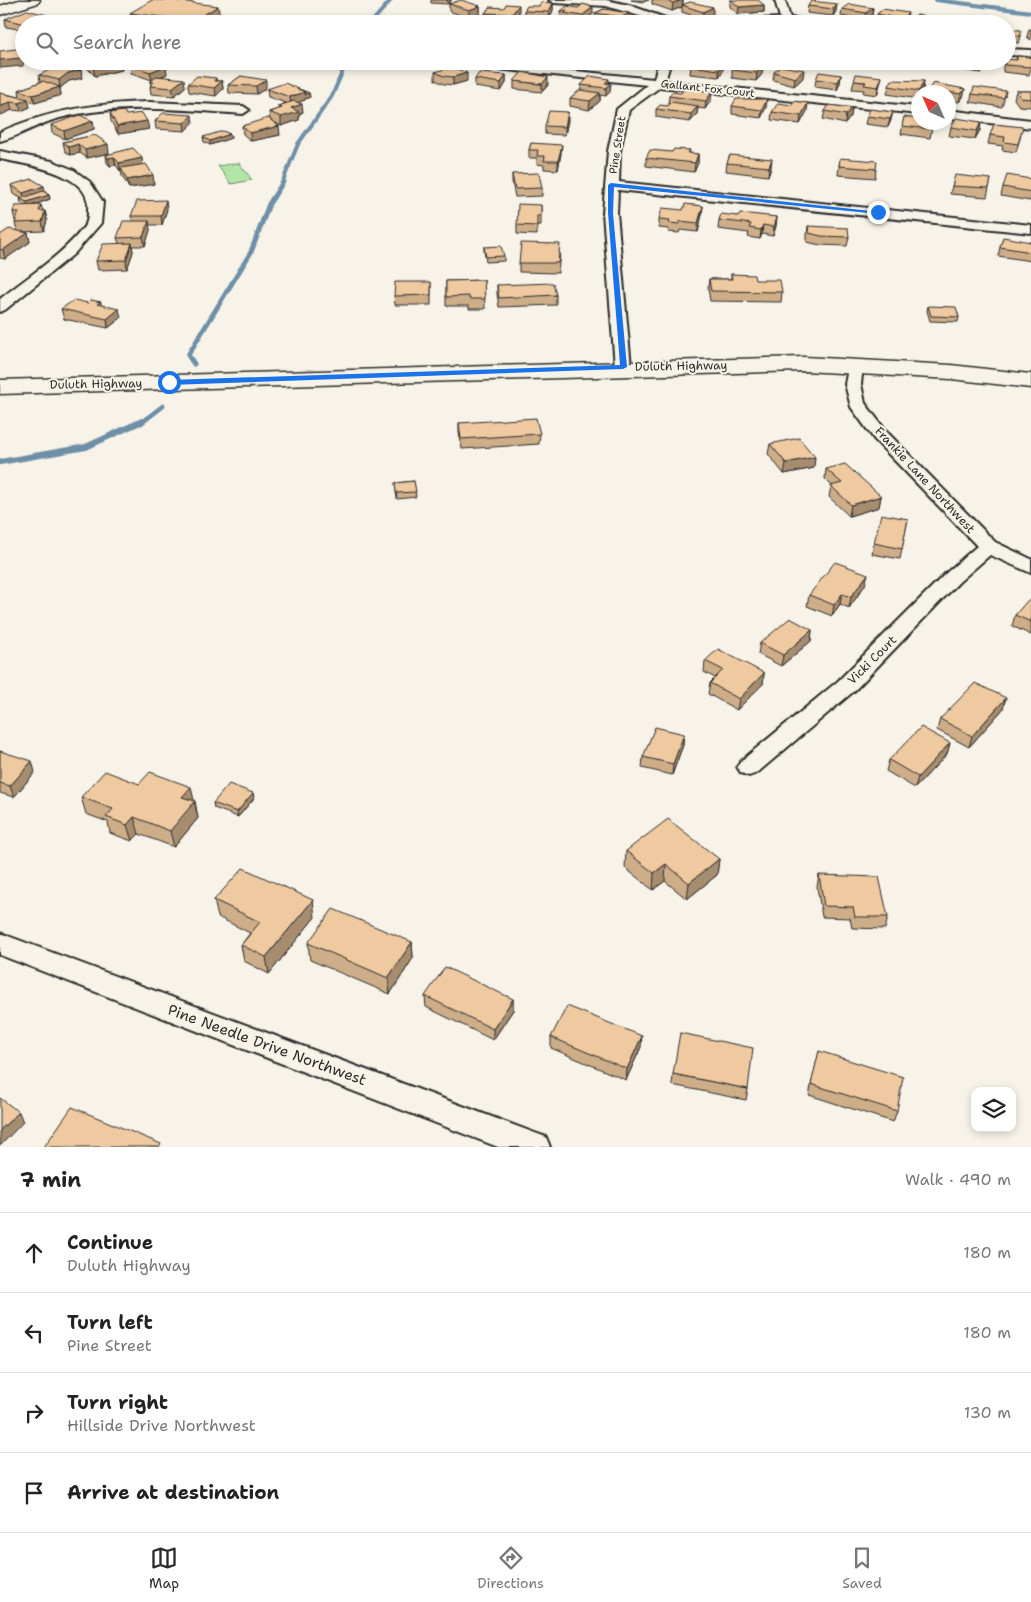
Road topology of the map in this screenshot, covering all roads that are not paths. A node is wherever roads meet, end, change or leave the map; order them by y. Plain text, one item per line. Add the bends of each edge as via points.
1 (32, 0) edge
2 (554, 0) edge
3 (780, 0) edge
4 (0, 12) edge
5 (649, 15) edge
6 (784, 15) edge
7 (1016, 52) edge
8 (1031, 53) edge
9 (538, 70) edge
10 (662, 70) edge
11 (659, 82) junction
12 (115, 94) dead end
13 (106, 106) junction
14 (244, 110) dead end
15 (911, 110) edge
16 (956, 115) edge
17 (1031, 124) edge
18 (0, 137) edge
19 (0, 155) edge
20 (611, 185) junction
21 (1031, 228) edge
22 (0, 307) edge
23 (855, 366) junction
24 (623, 367) junction
25 (1031, 381) edge
26 (0, 387) edge
27 (988, 546) junction
28 (1031, 567) edge
29 (749, 767) dead end
30 (0, 944) edge
31 (534, 1147) edge

1 - 4 main road
2 - 5 street via 606,3
3 - 6 street
7 - 8 street
9 - 11 street, Gallant Fox Court
10 - 11 street
11 - 15 street, Gallant Fox Court
11 - 20 street, Pine Street via 622,109
12 - 13 street
13 - 14 street
13 - 18 street via 49,116
16 - 17 street
19 - 22 street via 47,164 70,173 85,185 96,202 94,223 69,251
20 - 21 street
20 - 24 street, Pine Street via 610,213
23 - 24 main road, Duluth Highway
23 - 25 main road, Duluth Highway
23 - 27 street, Frankie Lane Northwest via 857,403 880,435
24 - 26 main road, Duluth Highway
27 - 28 street, Frankie Lane Northwest
27 - 29 street, Vicki Court via 846,686
30 - 31 street, Pine Needle Drive Northwest

